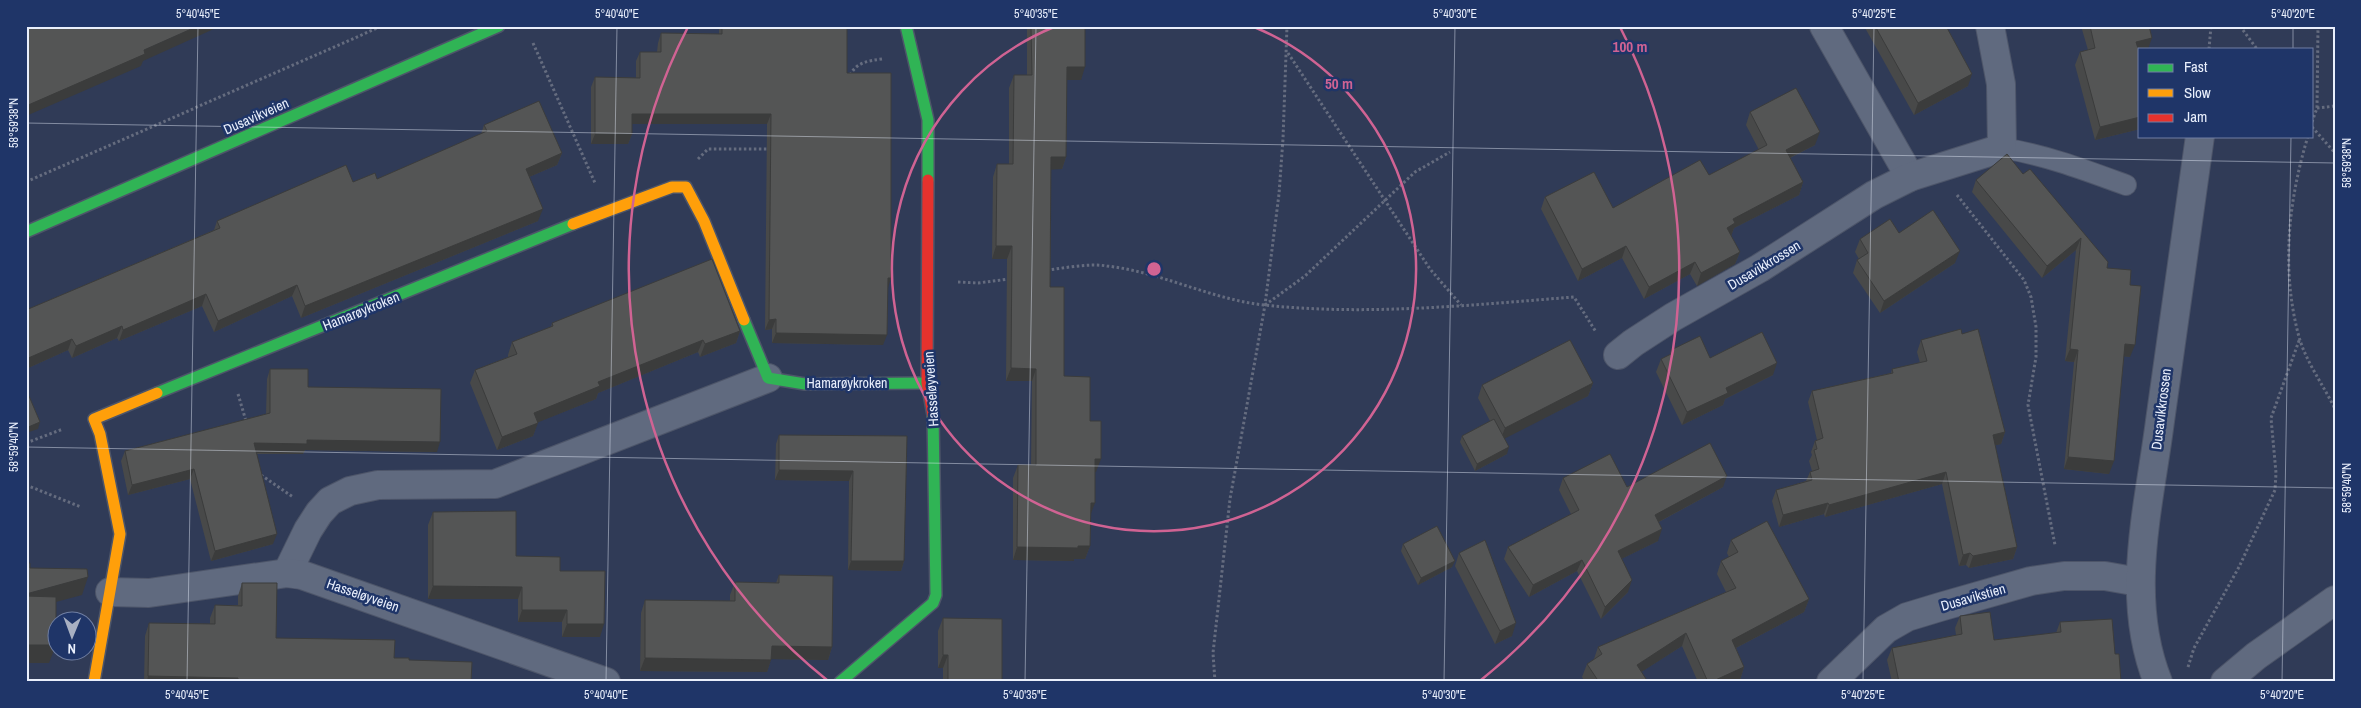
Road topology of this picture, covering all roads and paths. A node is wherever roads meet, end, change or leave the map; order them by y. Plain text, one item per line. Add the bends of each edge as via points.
1 (382, 26) edge
2 (499, 26) edge
3 (906, 26) edge
4 (1288, 26) edge
5 (1824, 26) edge
6 (1990, 26) edge
7 (2211, 26) edge
8 (2240, 26) edge
9 (2318, 26) edge
10 (533, 43) dead end
11 (2209, 48) edge
12 (2256, 48) edge
13 (1288, 52) junction
14 (915, 59) junction
15 (845, 83) edge
16 (2335, 106) edge
17 (2317, 108) junction
18 (2314, 116) edge
19 (2314, 129) edge
20 (2200, 138) edge
21 (2307, 138) edge
22 (2002, 148) junction
23 (773, 149) edge
24 (1450, 152) dead end
25 (2335, 154) edge
26 (1937, 169) junction
27 (1910, 177) junction
28 (26, 182) edge
29 (2126, 185) dead end
30 (686, 187) junction
31 (1383, 200) junction
32 (607, 211) junction
33 (26, 232) edge
34 (1044, 270) edge
35 (1018, 276) edge
36 (929, 282) junction
37 (1264, 305) junction
38 (1462, 306) junction
39 (2300, 338) junction
40 (1618, 354) joint
41 (230, 364) junction
42 (768, 378) junction
43 (927, 383) junction
44 (2335, 410) edge
45 (94, 419) junction
46 (246, 424) edge
47 (26, 443) edge
48 (259, 469) edge
49 (26, 485) edge
50 (319, 512) junction
51 (117, 521) junction
52 (286, 573) junction
53 (2064, 576) junction
54 (2140, 582) junction
55 (110, 592) junction
56 (2335, 600) edge
57 (2186, 676) dead end
58 (94, 682) edge
59 (606, 682) edge
60 (840, 682) edge
61 (1215, 682) edge
62 (1831, 682) edge
63 (2158, 682) edge
64 (2225, 682) edge

1 - 28 path
2 - 33 street, Dusavikveien
3 - 14 street, Hasseløyveien
4 - 13 path
5 - 27 street
6 - 22 street via 2001,84
7 - 11 path
8 - 12 path
9 - 17 path
10 - 32 path
13 - 31 path
13 - 37 path via 1279,185
14 - 15 path via 866,61 854,68
14 - 36 street, Hasseløyveien via 928,120
16 - 17 path
17 - 18 path
19 - 25 path
20 - 54 street, Dusavikkrossen via 2146,510
21 - 39 path via 2294,190 2288,259 2289,288
22 - 26 street, Dusavikkrossen
22 - 29 lane, Dusavikkrossen via 2064,162
23 - 30 path via 708,149 697,160
24 - 31 path via 1415,172
26 - 27 street, Dusavikkrossen
26 - 53 path via 2024,280 2031,298 2036,327 2036,357 2028,405
27 - 40 street, Dusavikkrossen via 1874,195
30 - 32 street, Hamarøykroken via 672,187
30 - 42 street via 704,221
31 - 37 path via 1306,276
31 - 38 path via 1430,269
32 - 41 street, Hamarøykroken
34 - 37 path via 1105,266 1138,271 1219,297
35 - 36 path via 978,283
36 - 43 street, Hasseløyveien
37 - 38 path via 1325,309
37 - 61 path via 1230,499 1213,653
38 - 40 path via 1574,297 1606,347
39 - 44 path
39 - 57 path via 2271,418 2275,490 2229,587 2194,648
41 - 45 street, Hamarøykroken
41 - 46 path
42 - 43 street, Hamarøykroken via 805,384
42 - 50 street via 495,484 378,485 350,491 330,501
43 - 60 street, Hasseløyveien via 933,412 936,595 933,603
45 - 47 path
45 - 51 street via 100,434
48 - 50 path via 262,478
49 - 51 path
50 - 52 street
51 - 55 street via 120,534
52 - 55 street, Hasseløyveien via 149,593
52 - 59 street, Hasseløyveien via 332,585
53 - 54 street, Dusavikstien via 2106,576
53 - 62 street, Dusavikstien via 2031,581 1908,617 1886,629
54 - 63 street, Dusavikkrossen via 2143,626
55 - 58 street
56 - 64 street

